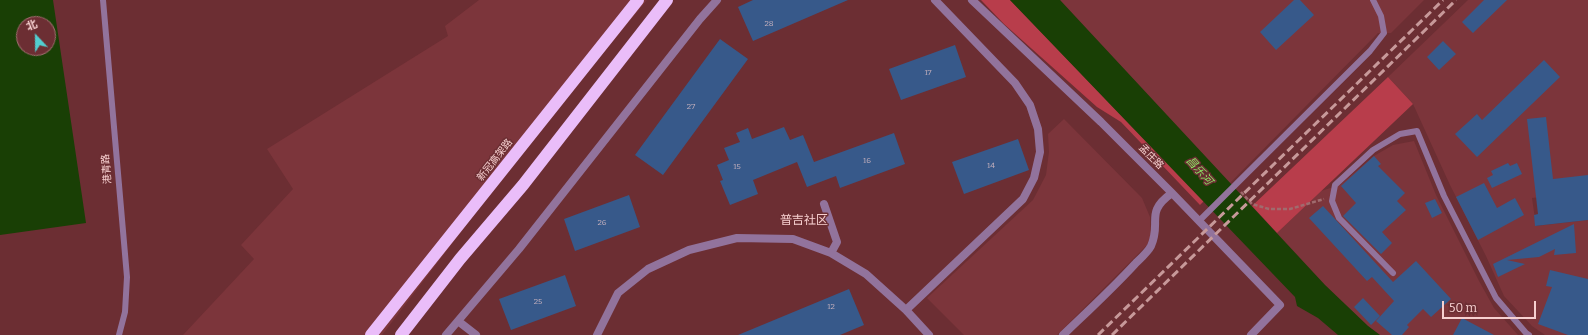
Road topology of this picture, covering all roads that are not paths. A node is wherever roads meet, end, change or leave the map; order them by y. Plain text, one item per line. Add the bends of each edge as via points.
1 (103, 0) edge
2 (638, 0) edge
3 (667, 0) edge
4 (717, 0) edge
5 (935, 0) edge
6 (972, 0) edge
7 (1373, 0) edge
8 (1172, 193) junction
9 (824, 204) dead end
10 (1199, 221) junction
11 (831, 253) junction
12 (1394, 272) dead end
13 (906, 310) junction
14 (458, 321) junction
15 (118, 335) edge
16 (372, 335) edge
17 (401, 335) edge
18 (446, 335) edge
19 (476, 335) edge
20 (597, 335) edge
21 (930, 335) edge
22 (1063, 335) edge
23 (1251, 335) edge
24 (1529, 335) edge

1 - 15 lane, 港青路 via 127,277 125,312
2 - 16 highway, 新冠高架路
3 - 17 highway via 523,185 460,259
4 - 14 street via 519,249
5 - 13 street via 1015,83 1027,99 1038,128 1040,152 1034,178 1023,199
6 - 8 street, 孟庄路
7 - 10 lane via 1381,16 1384,33 1370,51
8 - 10 street, 孟庄路
8 - 22 street via 1161,200 1155,211 1151,247
9 - 11 street via 837,242
10 - 23 street, 孟庄路 via 1280,305
11 - 13 street via 866,274
11 - 20 street via 793,239 737,238 689,250 648,269 618,293
12 - 24 lane via 1339,218 1332,201 1335,185 1372,150 1400,134 1417,131 1444,196 1496,298
13 - 21 street
14 - 18 street
14 - 19 street

